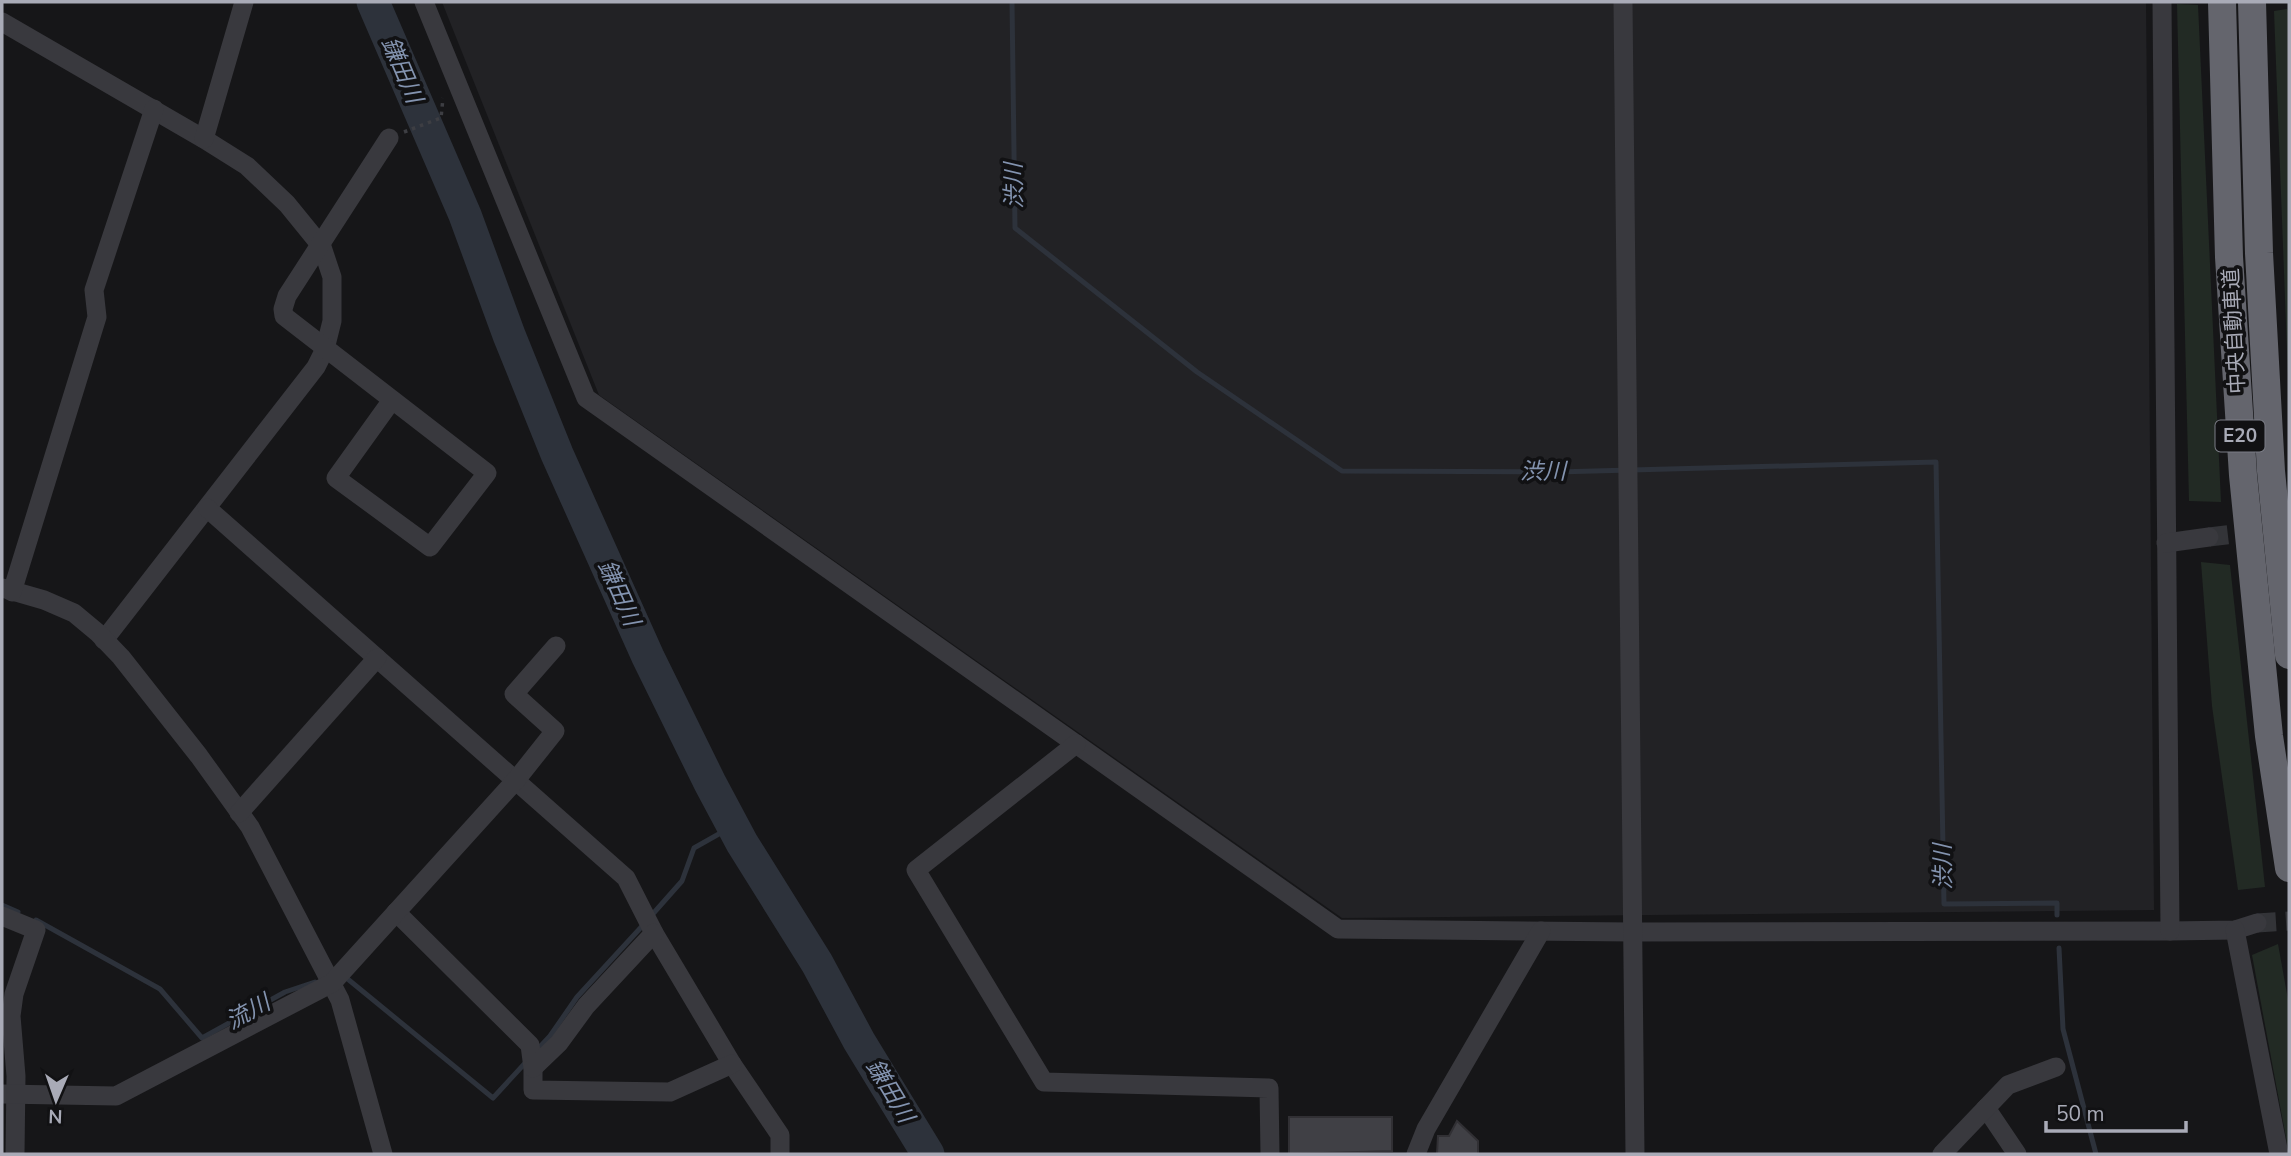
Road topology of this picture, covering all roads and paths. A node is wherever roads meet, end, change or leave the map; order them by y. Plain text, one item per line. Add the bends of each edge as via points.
1 (244, 2) edge
2 (424, 2) edge
3 (1623, 2) edge
4 (2162, 2) edge
5 (2222, 2) edge
6 (2252, 2) edge
7 (2, 22) edge
8 (154, 109) junction
9 (441, 118) dead end
10 (389, 138) joint
11 (204, 139) junction
12 (319, 244) junction
13 (325, 349) junction
14 (392, 400) junction
15 (206, 508) junction
16 (2209, 537) tunnel mouth
17 (2166, 543) junction
18 (7, 590) edge
19 (104, 640) junction
20 (556, 646) dead end
21 (2289, 655) edge
22 (377, 658) junction
23 (1076, 744) junction
24 (516, 780) junction
25 (239, 813) junction
26 (2289, 868) edge
27 (396, 912) junction
28 (2, 916) edge
29 (2257, 923) tunnel mouth
30 (2235, 930) junction
31 (1541, 931) junction
32 (1633, 932) junction
33 (2170, 932) junction
34 (654, 933) junction
35 (332, 983) junction
36 (732, 1063) junction
37 (2056, 1067) dead end
38 (533, 1068) junction
39 (9, 1094) edge
40 (1986, 1108) junction
41 (15, 1154) edge
42 (383, 1154) edge
43 (780, 1154) edge
44 (1270, 1154) edge
45 (1416, 1154) edge
46 (1635, 1154) edge
47 (1942, 1154) edge
48 (2017, 1154) edge
49 (2279, 1154) edge

1 - 11 street
2 - 23 street via 586,398
3 - 32 street
4 - 17 street
5 - 26 highway, 中央自動車道 / E20 via 2229,257 2243,475 2269,736
6 - 21 highway, 中央自動車道 / E20 via 2259,266 2271,471
7 - 8 street
8 - 11 street
8 - 18 street via 94,290 97,317
9 - 10 path
10 - 12 street
11 - 12 street via 247,166
12 - 13 street via 332,277 332,321
12 - 13 street via 283,309 284,316
13 - 14 street
13 - 15 street via 316,367
14 - 14 street via 336,478 430,547 486,473
15 - 19 street
15 - 22 street
16 - 17 street
17 - 33 street
18 - 19 street via 74,613
19 - 25 street
20 - 24 street via 514,694 555,731
22 - 24 street
22 - 25 street
23 - 31 street via 1338,929
23 - 44 street via 916,870 1044,1082 1269,1088
24 - 27 street
24 - 34 street via 626,878
25 - 35 street
27 - 35 street
27 - 38 street via 530,1045
28 - 39 street via 36,930 14,994 11,1016 16,1076
29 - 30 street
30 - 33 street
30 - 49 street
31 - 32 street
31 - 45 street via 1426,1129
32 - 33 street
32 - 46 street
34 - 36 street
34 - 38 street
35 - 39 street via 116,1096
35 - 42 street
36 - 38 street via 670,1092 533,1090
36 - 43 street via 780,1135
37 - 40 street via 2008,1085
39 - 41 street
40 - 47 street
40 - 48 street

